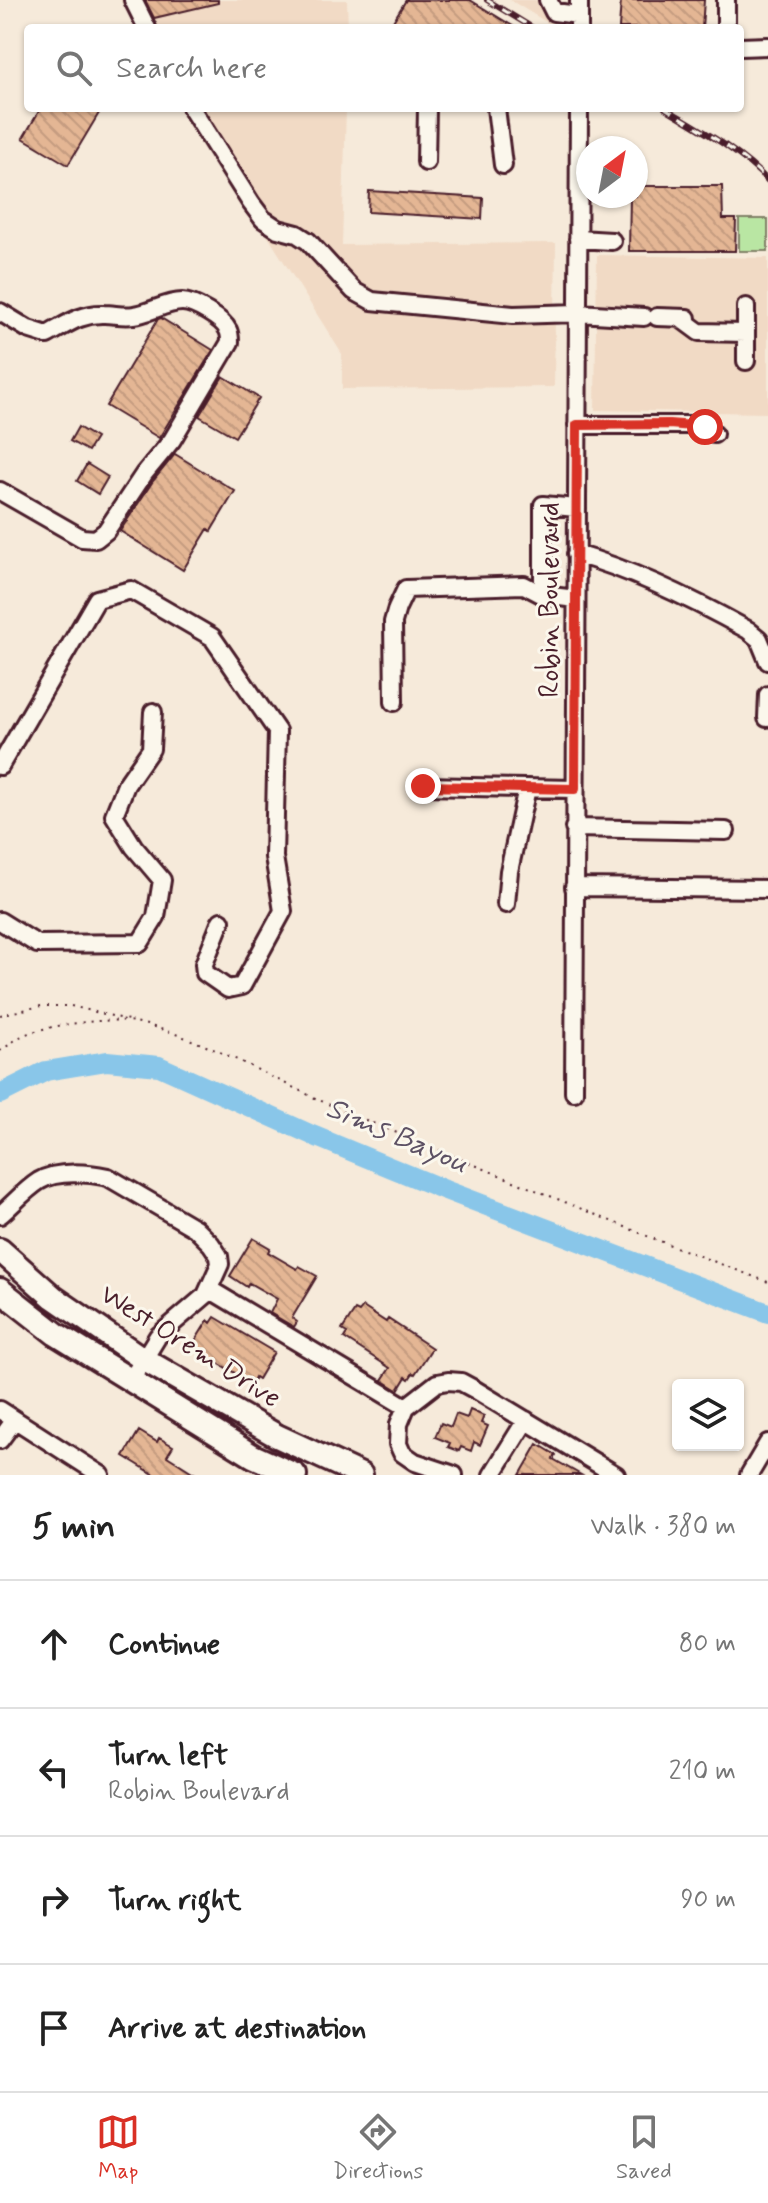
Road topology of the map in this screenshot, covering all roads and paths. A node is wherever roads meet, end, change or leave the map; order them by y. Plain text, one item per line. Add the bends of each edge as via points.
1 (133, 0) edge
2 (548, 0) edge
3 (726, 0) edge
4 (579, 14) edge
5 (145, 24) edge
6 (726, 24) edge
7 (768, 46) edge
8 (744, 47) edge
9 (194, 112) edge
10 (427, 112) edge
11 (496, 112) edge
12 (579, 112) edge
13 (581, 136) edge
14 (426, 162) dead end
15 (503, 165) dead end
16 (581, 208) edge
17 (578, 239) junction
18 (612, 241) dead end
19 (746, 307) dead end
20 (0, 312) edge
21 (578, 313) junction
22 (746, 333) junction
23 (746, 361) dead end
24 (577, 425) junction
25 (714, 434) dead end
26 (0, 491) edge
27 (577, 508) junction
28 (576, 554) junction
29 (543, 595) junction
30 (576, 599) junction
31 (768, 661) edge
32 (768, 695) edge
33 (394, 702) dead end
34 (153, 712) dead end
35 (767, 718) edge
36 (0, 766) edge
37 (423, 786) dead end
38 (527, 788) junction
39 (575, 789) junction
40 (574, 828) junction
41 (726, 831) dead end
42 (574, 887) junction
43 (768, 889) edge
44 (506, 904) dead end
45 (0, 921) edge
46 (221, 921) dead end
47 (0, 1015) edge
48 (131, 1021) junction
49 (0, 1051) edge
50 (574, 1092) dead end
51 (0, 1215) edge
52 (0, 1250) edge
53 (768, 1282) edge
54 (209, 1289) junction
55 (0, 1290) edge
56 (143, 1359) junction
57 (131, 1380) junction
58 (406, 1407) junction
59 (0, 1410) edge
60 (526, 1420) junction
61 (14, 1421) junction
62 (0, 1440) edge
63 (768, 1443) edge
64 (758, 1469) edge
65 (439, 1473) edge
66 (101, 1475) edge
67 (295, 1475) edge
68 (361, 1475) edge
69 (492, 1475) edge
70 (616, 1475) edge

1 - 5 street
2 - 4 street via 554,12
3 - 6 street
7 - 8 street
9 - 21 street via 263,219 308,241 354,291 372,301 513,315
10 - 14 street
11 - 15 street
12 - 13 street, Robin Boulevard
16 - 17 street, Robin Boulevard
17 - 18 street
17 - 21 street, Robin Boulevard
19 - 22 street
20 - 26 street via 47,335 87,315 125,317 182,302 223,322 230,342 172,440 96,539 82,538
21 - 22 street via 688,318 699,332
21 - 24 street, Robin Boulevard
22 - 23 street
24 - 25 street via 691,425
24 - 27 street, Robin Boulevard
27 - 28 street, Robin Boulevard
27 - 29 street via 543,505
28 - 30 street, Robin Boulevard
28 - 31 street via 735,622 759,639
29 - 30 street
29 - 33 street via 524,585 406,589 393,622
30 - 39 street, Robin Boulevard
32 - 35 street
34 - 45 street via 151,749 126,785 114,815 162,880 156,917 140,943 37,944
36 - 46 street via 97,599 131,590 212,637 277,731 274,857 283,911 242,986 228,989 205,973 204,964
37 - 38 street
38 - 39 street
38 - 44 street
39 - 40 street, Robin Boulevard
40 - 41 street
40 - 42 street, Robin Boulevard
42 - 43 street
42 - 50 street, Robin Boulevard
47 - 48 path via 71,1006
48 - 49 path via 70,1023 22,1036
48 - 53 path via 196,1040 339,1109
51 - 54 street via 47,1177 108,1177 195,1228 211,1244 220,1264
52 - 56 main road, West Orem Drive via 53,1297
54 - 56 street via 158,1336
54 - 58 street
55 - 57 main road, West Orem Drive via 56,1334
56 - 57 street
56 - 68 main road, West Orem Drive via 277,1436
57 - 67 main road, West Orem Drive via 253,1456
58 - 60 street via 437,1383 461,1382
58 - 65 street via 399,1424 402,1453
59 - 61 street
60 - 69 street
60 - 70 street
61 - 62 street
61 - 66 street
63 - 64 street

